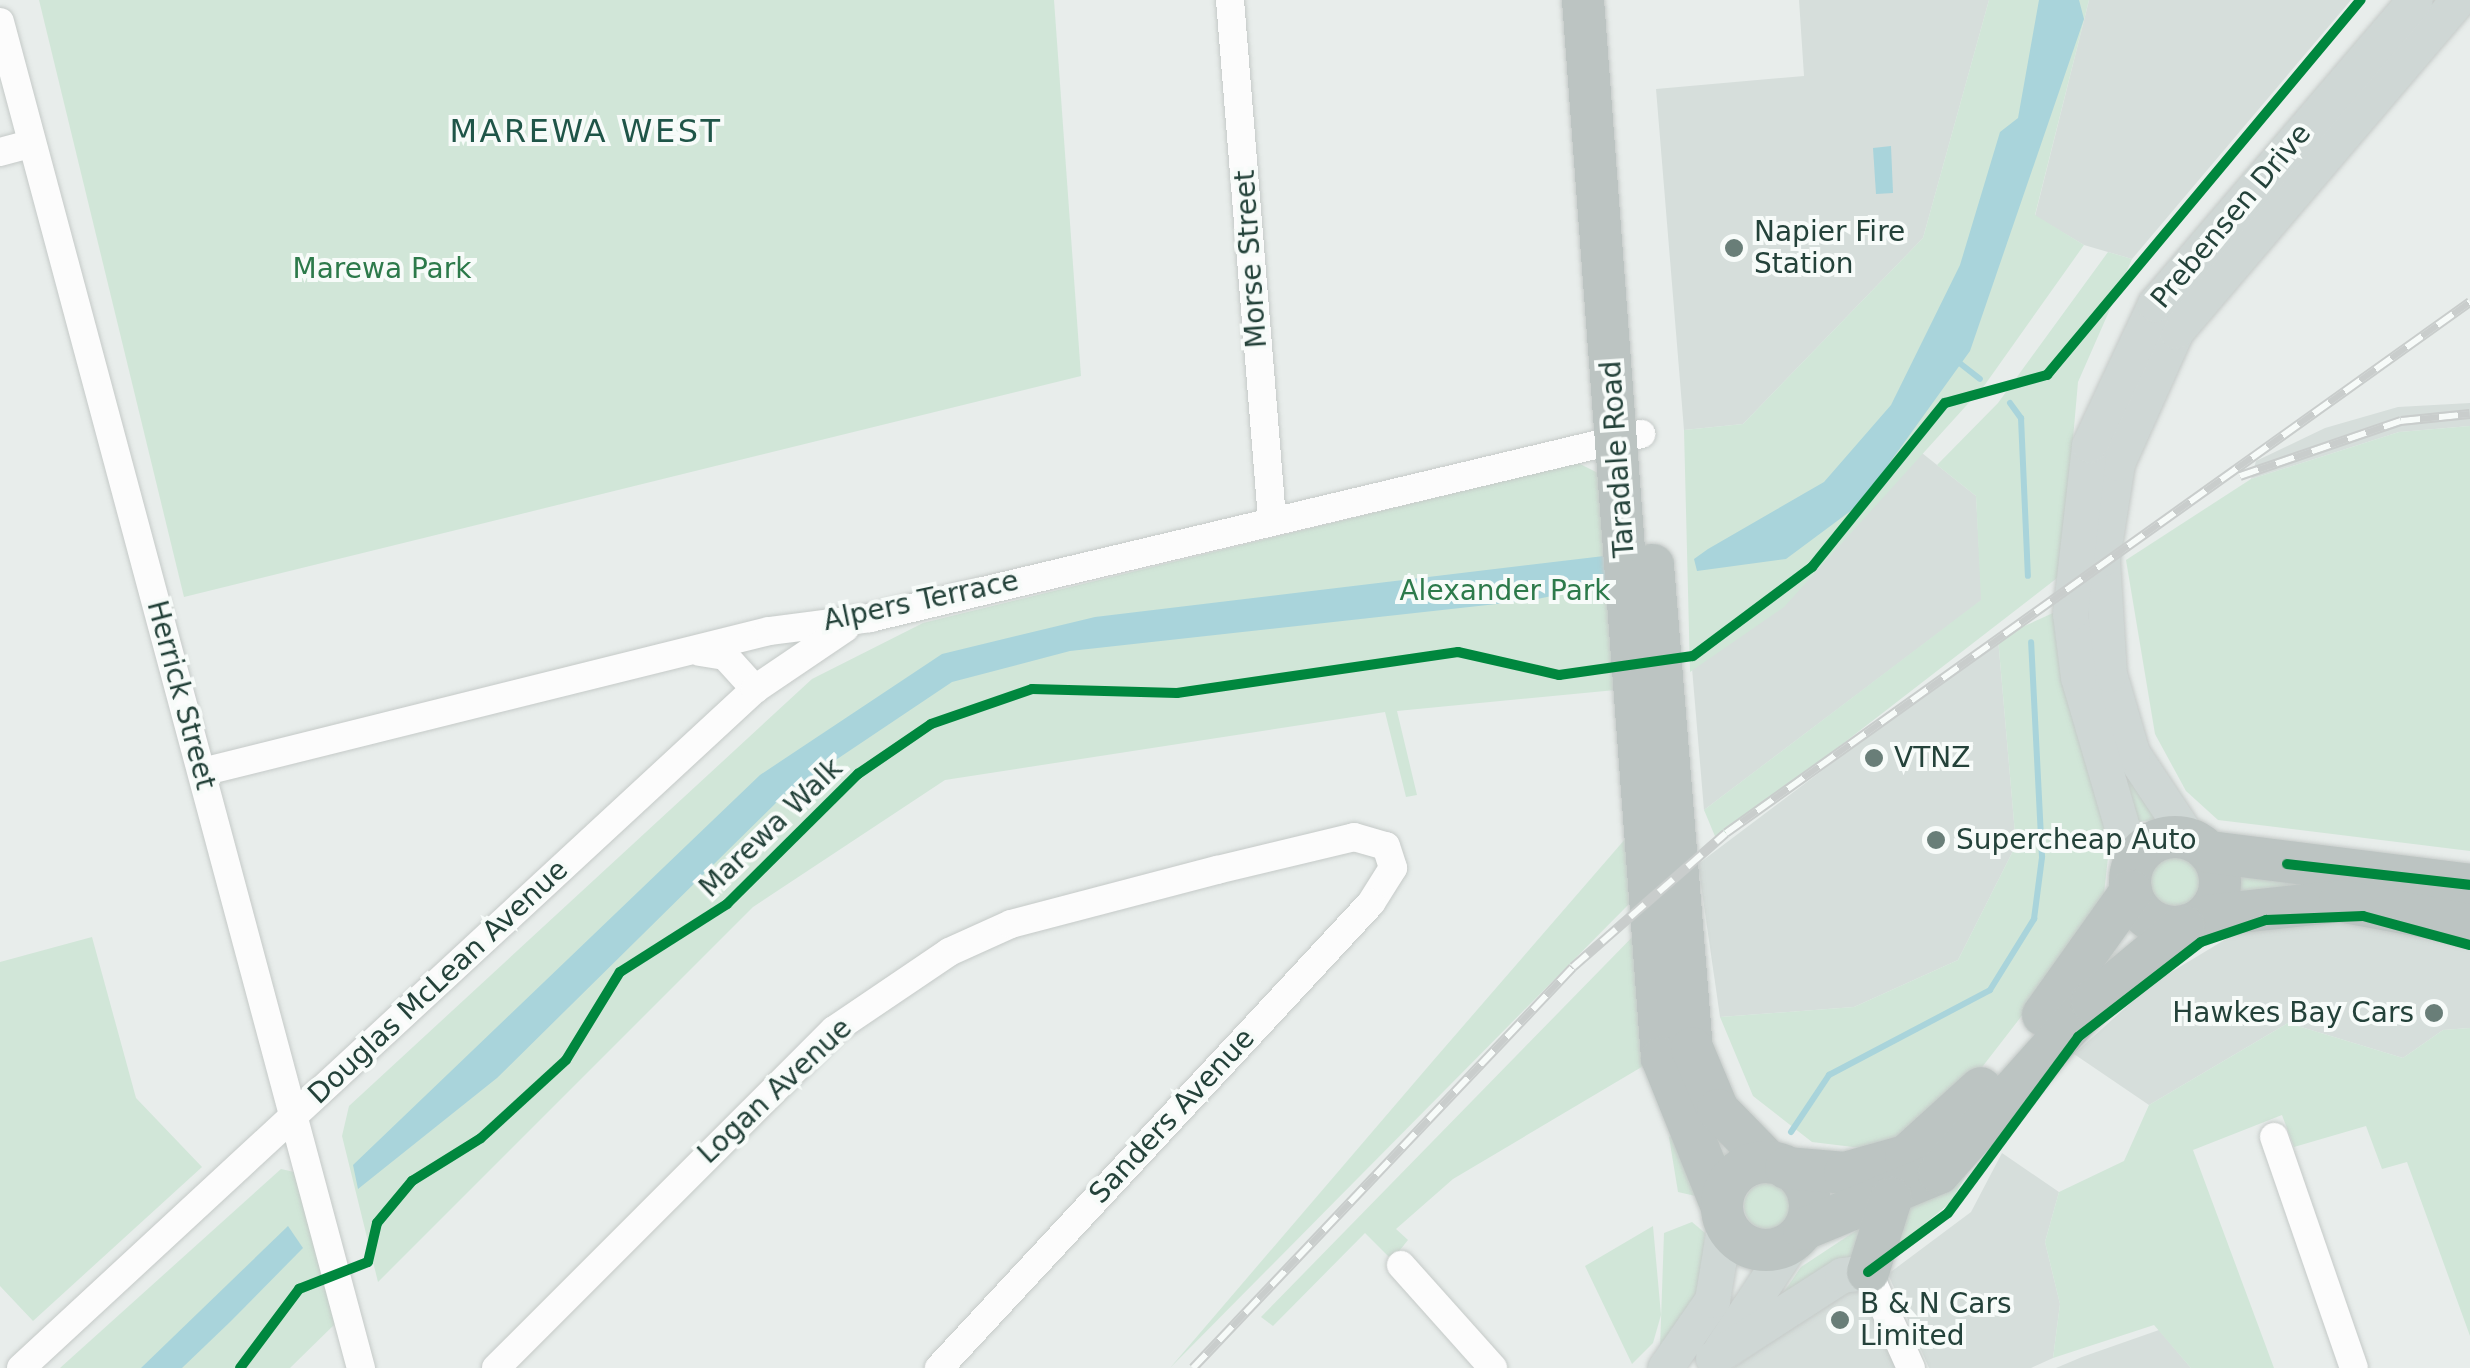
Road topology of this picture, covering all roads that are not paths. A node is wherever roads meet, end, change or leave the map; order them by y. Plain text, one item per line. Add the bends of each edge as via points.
1 (1230, 0) edge
2 (1584, 0) edge
3 (1606, 0) edge
4 (2415, 0) edge
5 (2458, 0) edge
6 (0, 22) edge
7 (30, 144) junction
8 (0, 152) edge
9 (1629, 435) junction
10 (1272, 519) junction
11 (870, 618) junction
12 (700, 652) junction
13 (755, 689) junction
14 (202, 772) junction
15 (2200, 846) junction
16 (1392, 858) joint
17 (2132, 878) junction
18 (2470, 885) edge
19 (2194, 921) junction
20 (2470, 925) edge
21 (293, 1115) junction
22 (2274, 1137) dead end
23 (1778, 1164) junction
24 (1890, 1200) junction
25 (1724, 1214) junction
26 (1798, 1236) junction
27 (1402, 1264) dead end
28 (1868, 1272) junction
29 (1708, 1363) edge
30 (20, 1368) edge
31 (361, 1368) edge
32 (496, 1368) edge
33 (940, 1368) edge
34 (1493, 1368) edge
35 (1665, 1368) edge
36 (1911, 1368) edge
37 (2354, 1368) edge

1 - 10 street, Morse Street
2 - 9 highway, Taradale Road
3 - 9 highway, Taradale Road
4 - 17 main road, Prebensen Drive via 2155,304 2088,445 2070,613 2078,677
5 - 15 main road, Prebensen Drive via 2176,331 2117,463 2104,515 2104,648 2132,753
6 - 7 street, Herrick Street
7 - 8 street
7 - 14 street, Herrick Street
9 - 10 street, Alpers Terrace
9 - 23 highway, Taradale Road via 1692,1048 1718,1110
9 - 25 highway, Taradale Road via 1662,1058
10 - 11 street, Alpers Terrace
11 - 12 street, Alpers Terrace
11 - 13 street, Douglas McLean Avenue via 806,647
12 - 13 street via 725,656
12 - 14 street, Alpers Terrace
13 - 21 street, Douglas McLean Avenue
14 - 21 street, Herrick Street
15 - 17 highway via 2150,844
15 - 18 highway
15 - 19 highway via 2220,879
16 - 32 street, Logan Avenue via 1374,838 1354,837 1011,924 949,952 834,1030
16 - 33 street, Sanders Avenue via 1371,903
17 - 19 highway via 2145,915
17 - 23 highway via 2069,987 1930,1141 1845,1173
19 - 20 highway via 2340,901
19 - 24 highway via 2064,1031 1964,1152
21 - 30 street, Douglas McLean Avenue
21 - 31 street, Herrick Street
22 - 37 street
23 - 25 highway via 1738,1174
23 - 26 highway via 1810,1202
24 - 26 highway
24 - 28 highway
25 - 26 highway via 1748,1246
25 - 35 main road via 1712,1300
26 - 29 main road
27 - 34 street
28 - 29 main road via 1842,1274
28 - 36 street

